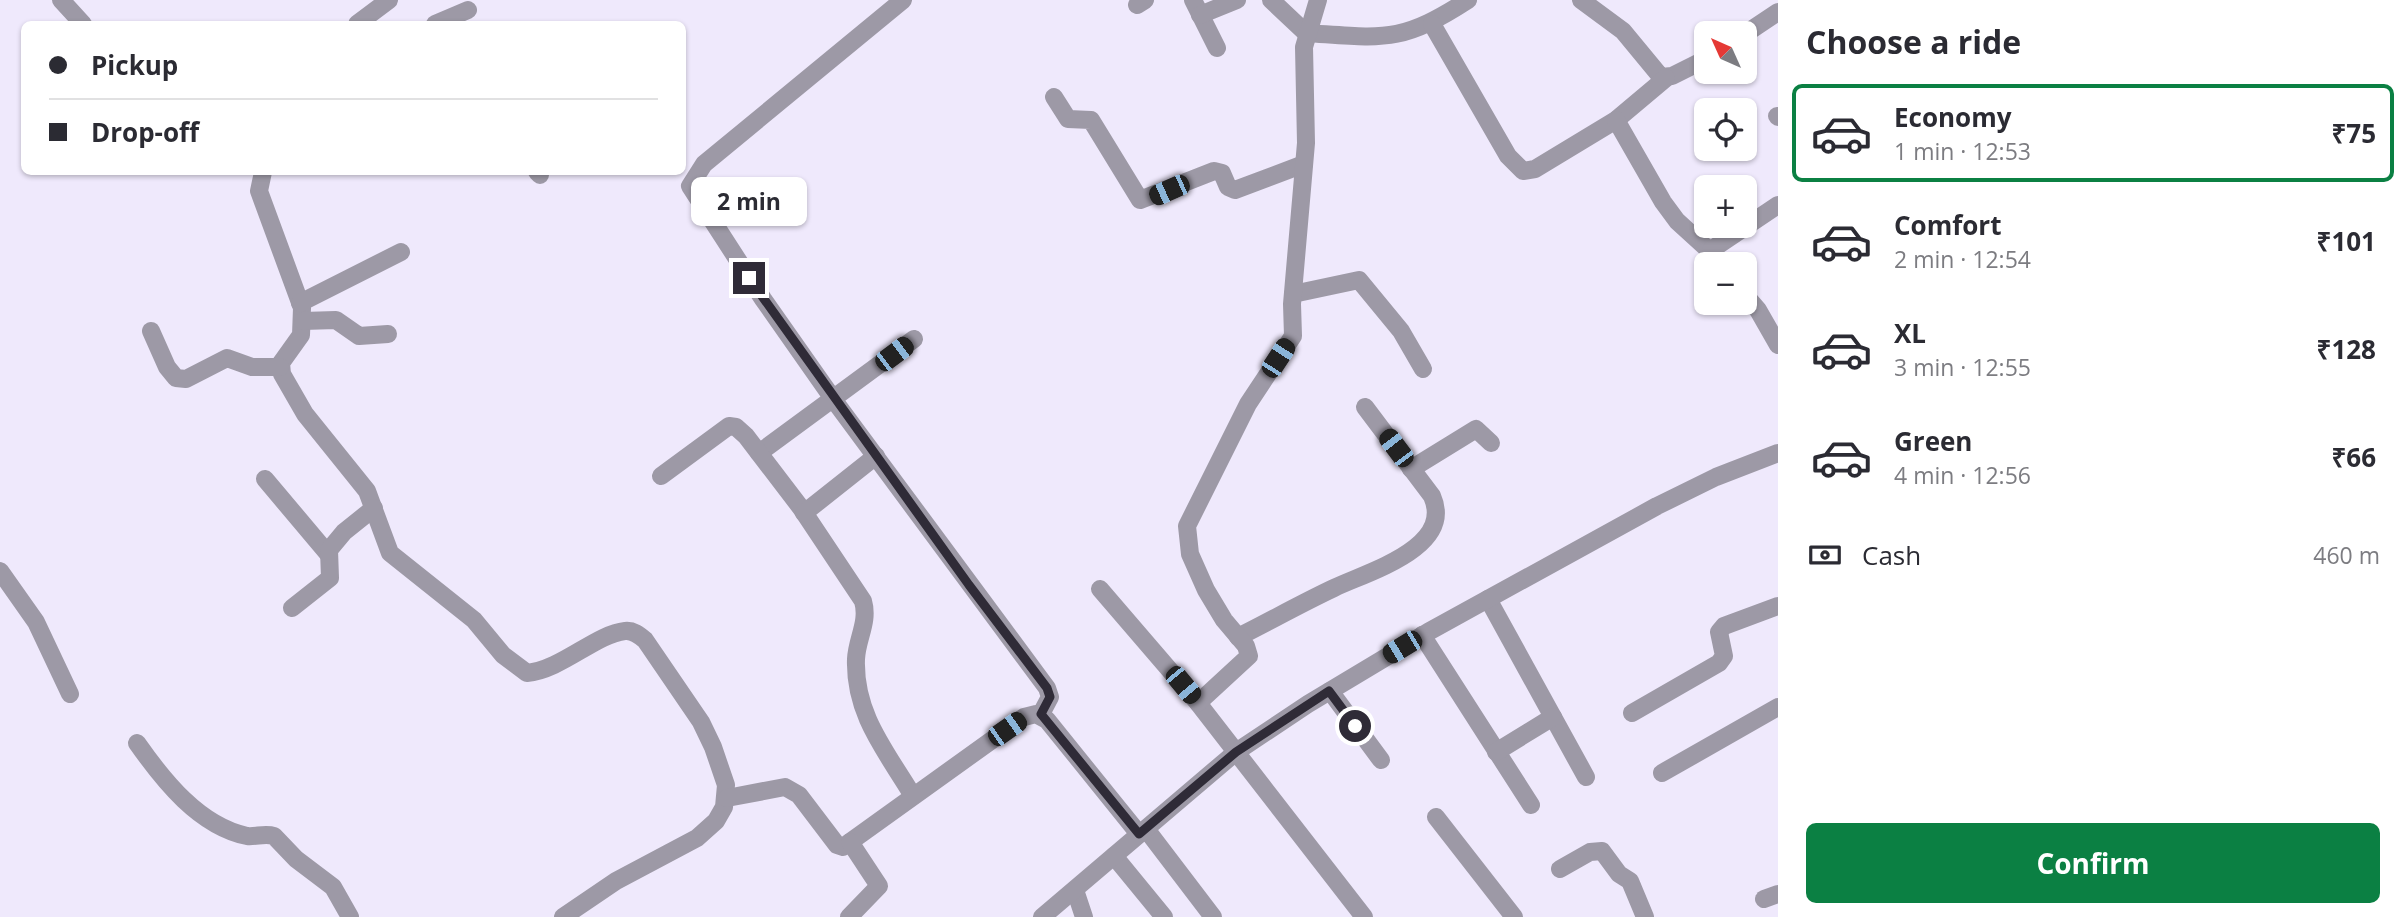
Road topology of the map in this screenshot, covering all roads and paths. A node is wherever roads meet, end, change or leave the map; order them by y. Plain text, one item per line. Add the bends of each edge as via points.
1 (61, 0) edge
2 (389, 0) edge
3 (903, 0) edge
4 (1237, 0) edge
5 (1271, 0) edge
6 (1318, 0) edge
7 (1468, 0) edge
8 (1581, 0) edge
9 (1197, 7) edge
10 (468, 11) edge
11 (1778, 12) edge
12 (80, 21) edge
13 (362, 21) edge
14 (443, 21) edge
15 (1432, 24) junction
16 (1757, 26) edge
17 (1306, 33) junction
18 (1217, 48) dead end
19 (1694, 65) edge
20 (1666, 78) junction
21 (1054, 97) dead end
22 (1616, 120) junction
23 (1304, 163) junction
24 (263, 175) edge
25 (1778, 205) edge
26 (1712, 250) joint
27 (401, 253) dead end
28 (1293, 293) junction
29 (300, 303) junction
30 (1757, 309) edge
31 (303, 321) junction
32 (151, 331) dead end
33 (388, 334) dead end
34 (914, 339) dead end
35 (1778, 345) edge
36 (280, 367) junction
37 (1423, 369) dead end
38 (834, 399) junction
39 (1365, 407) dead end
40 (1491, 443) dead end
41 (759, 453) junction
42 (1778, 453) edge
43 (876, 456) junction
44 (1411, 469) junction
45 (661, 476) dead end
46 (265, 479) dead end
47 (374, 508) junction
48 (804, 513) junction
49 (329, 555) junction
50 (0, 571) edge
51 (1100, 589) dead end
52 (1488, 599) junction
53 (1778, 606) edge
54 (292, 608) dead end
55 (1422, 635) junction
56 (1238, 637) junction
57 (1329, 691) junction
58 (70, 694) dead end
59 (1198, 702) junction
60 (1778, 707) edge
61 (1632, 713) dead end
62 (1041, 714) junction
63 (1553, 717) junction
64 (137, 743) dead end
65 (1236, 752) junction
66 (1496, 752) junction
67 (1381, 760) dead end
68 (1662, 773) dead end
69 (1586, 777) dead end
70 (913, 796) junction
71 (727, 798) junction
72 (1531, 805) dead end
73 (1436, 817) dead end
74 (1143, 831) junction
75 (850, 842) junction
76 (1114, 856) junction
77 (1560, 869) dead end
78 (1075, 890) junction
79 (350, 917) edge
80 (563, 917) edge
81 (849, 917) edge
82 (1042, 917) edge
83 (1084, 917) edge
84 (1164, 917) edge
85 (1213, 917) edge
86 (1364, 917) edge
87 (1514, 917) edge
88 (1645, 917) edge

1 - 12 street
2 - 13 street
3 - 38 street via 704,164 690,186
4 - 9 street
5 - 17 street
6 - 17 street
7 - 15 street
8 - 20 street via 1615,24 1656,73
9 - 18 street
10 - 14 street
11 - 16 street
15 - 17 street via 1399,36 1376,38
15 - 22 street via 1520,170 1535,169
17 - 23 street
19 - 20 street
20 - 22 street
21 - 23 street via 1068,119 1091,120 1140,200 1214,171 1235,190
22 - 26 street via 1663,202
23 - 28 street
24 - 29 street via 259,191
25 - 26 street
27 - 29 street
28 - 37 street via 1359,279 1401,331
28 - 56 street via 1293,336 1248,404 1186,526 1189,554 1202,582
29 - 31 street
30 - 35 street
31 - 33 street via 336,320 367,337
31 - 36 street via 300,335
32 - 36 street via 176,378 186,379 227,358 252,367
34 - 38 street
36 - 47 street via 305,414 362,484
38 - 41 street
38 - 43 street
39 - 44 street
40 - 44 street via 1476,429
41 - 45 street via 741,430 729,426
41 - 48 street
42 - 52 street via 1657,506
43 - 48 street
43 - 62 street via 1047,688 1050,697
44 - 56 street via 1437,510 1420,543 1396,562
46 - 49 street
47 - 49 street via 344,532
47 - 71 street via 393,557 474,620 503,655 527,673 627,631 645,640 701,722 721,766
48 - 70 street via 863,601 865,616 856,657 861,707
49 - 54 street via 330,578
50 - 58 street via 36,622
51 - 59 street
52 - 55 street
52 - 63 street
53 - 61 street via 1724,626 1719,632 1724,656 1719,663
55 - 57 street
55 - 66 street
56 - 59 street via 1248,649 1249,659
57 - 65 street
57 - 67 street
59 - 65 street
60 - 68 street
62 - 70 street via 1024,717
62 - 74 street
63 - 66 street
63 - 69 street
64 - 79 street via 173,790 220,825 249,836 274,836 333,887
65 - 74 street
65 - 86 street
66 - 72 street
70 - 75 street
71 - 75 street via 785,787 799,795 837,845
71 - 80 street via 716,821 697,838 616,881
73 - 87 street
74 - 76 street
74 - 85 street
75 - 81 street via 879,886
76 - 78 street
76 - 84 street
77 - 88 street via 1590,852 1602,851 1630,881
78 - 82 street
78 - 83 street

